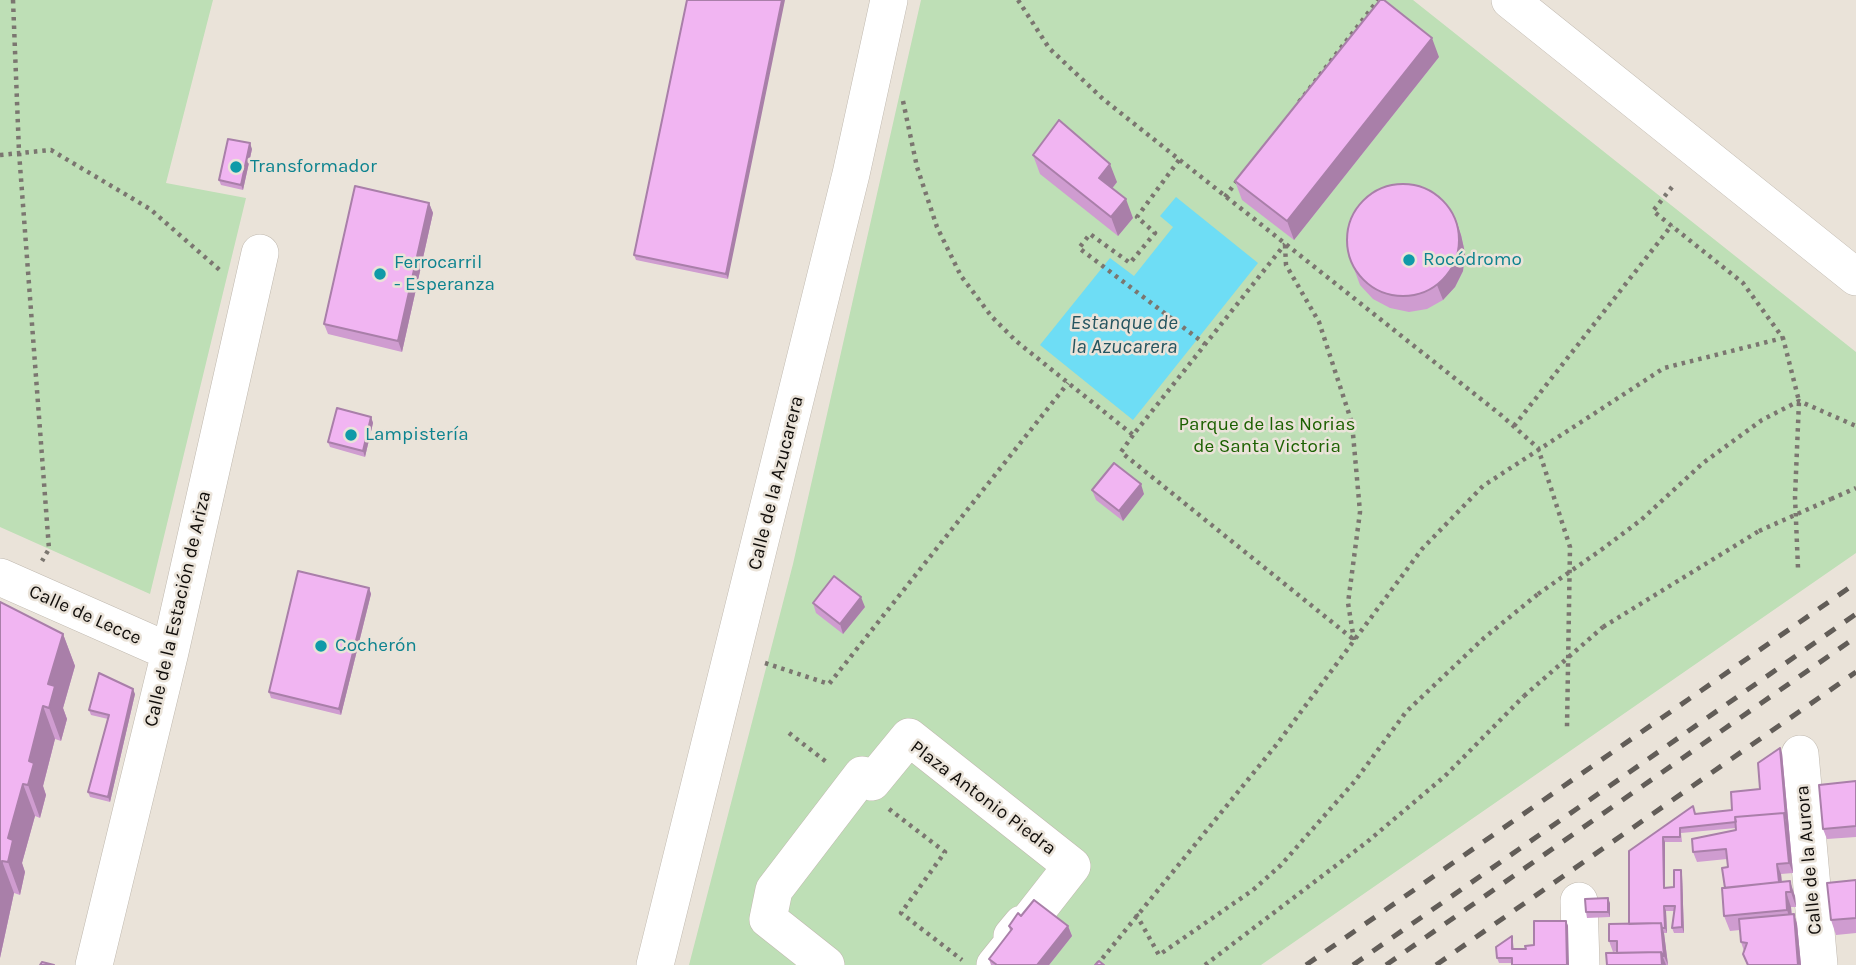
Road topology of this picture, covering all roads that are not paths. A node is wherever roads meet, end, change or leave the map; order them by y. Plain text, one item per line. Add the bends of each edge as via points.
1 (889, 0) edge
2 (1510, 0) edge
3 (260, 253) dead end
4 (1856, 277) edge
5 (14, 583) edge
6 (170, 652) junction
7 (1800, 754) dead end
8 (1579, 901) dead end
9 (94, 965) edge
10 (655, 965) edge
11 (826, 965) edge
12 (995, 965) edge
13 (1581, 965) edge
14 (1819, 965) edge

1 - 10 street, Calle de la Azucarera via 848,187
2 - 4 street
3 - 6 street, Calle de la Estación de Ariza
5 - 6 street, Calle de Lecce
6 - 9 street, Calle de la Estación de Ariza
7 - 14 street, Calle de la Aurora
8 - 13 street
11 - 12 street, Plaza Antonio Piedra via 768,919 774,890 862,775 872,782 909,737 1072,866 1025,926 1022,923 1012,936 1016,939

